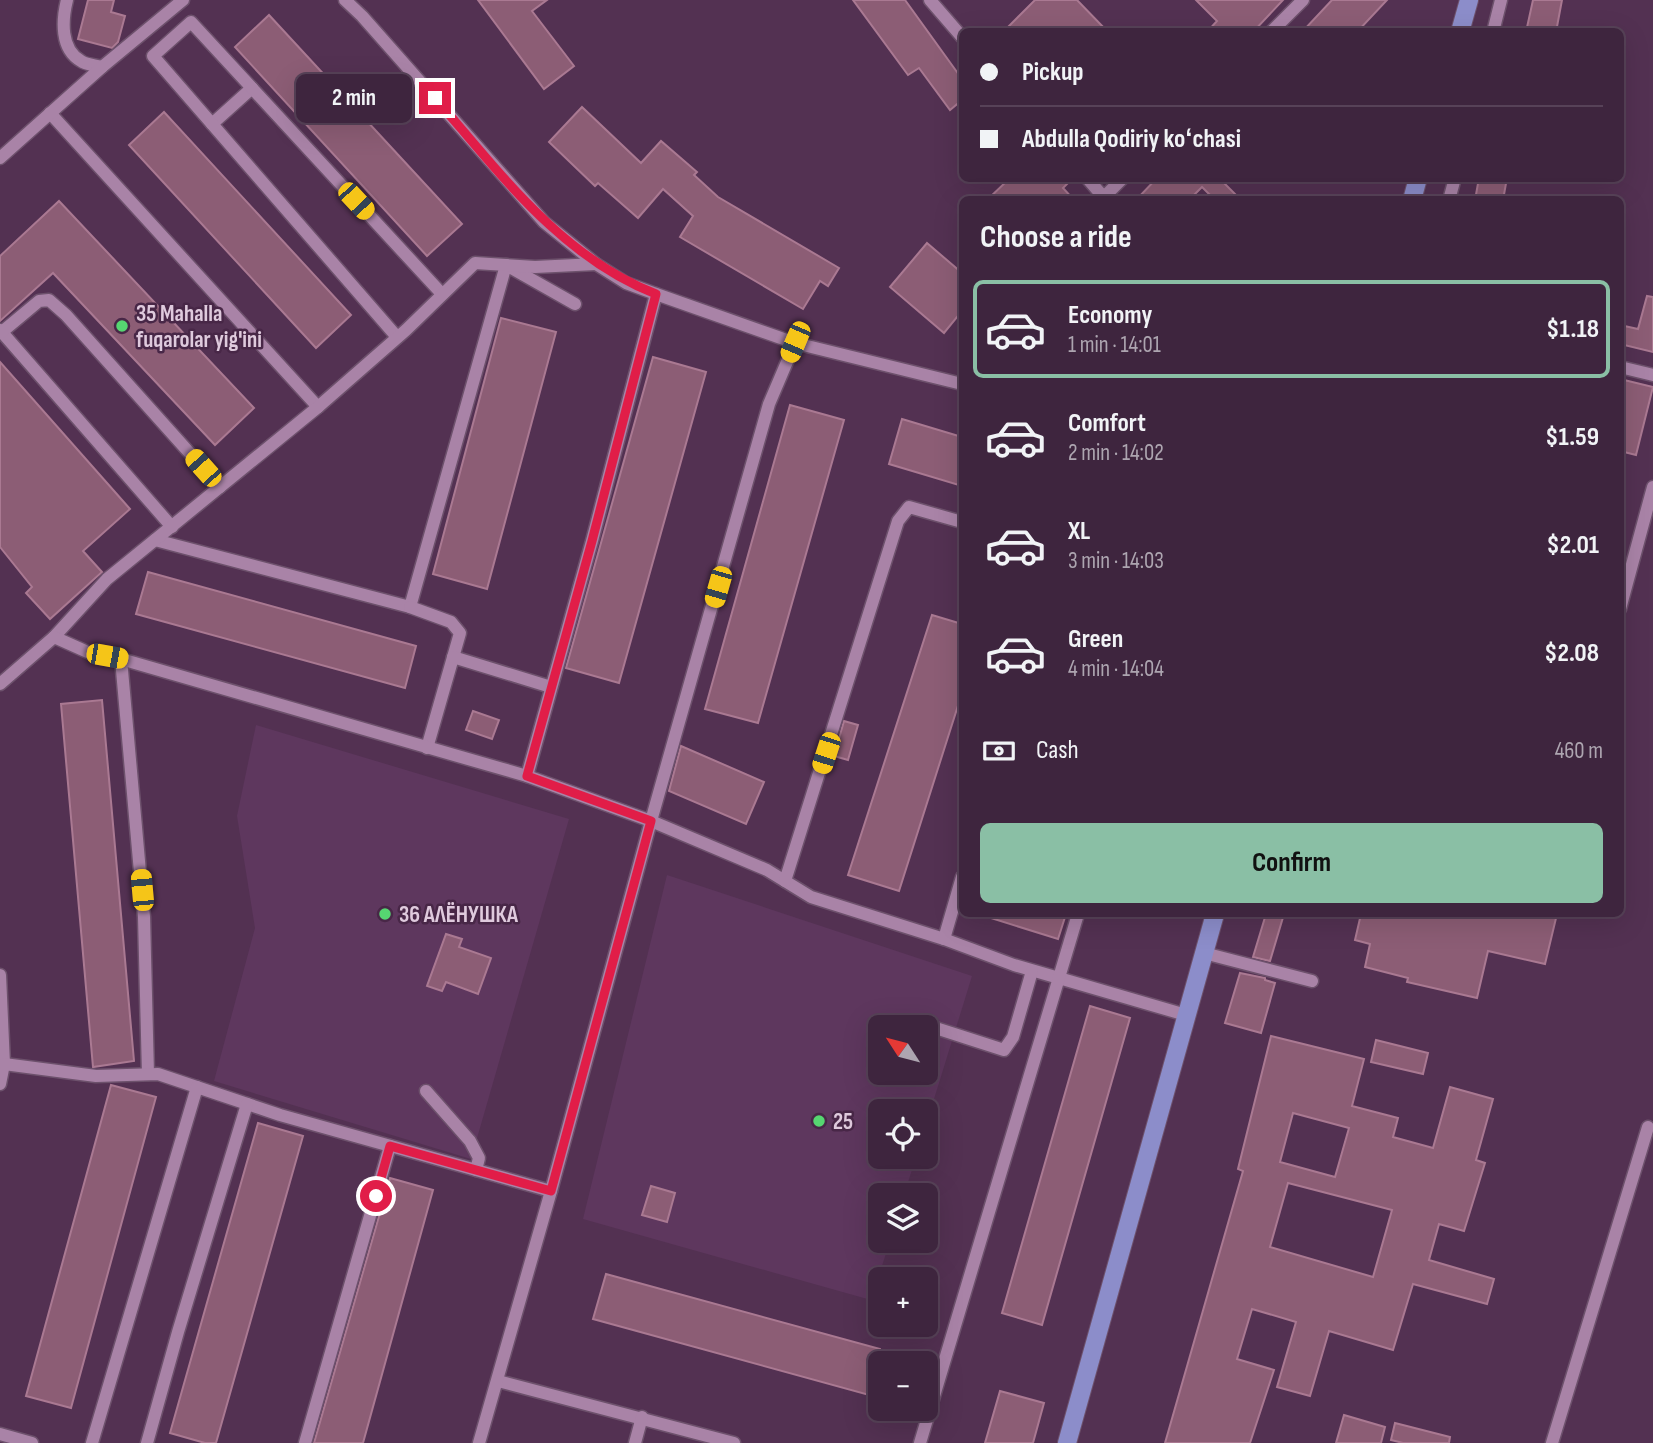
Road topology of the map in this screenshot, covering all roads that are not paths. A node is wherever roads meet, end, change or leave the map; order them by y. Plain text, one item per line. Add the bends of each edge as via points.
1 (66, 0) edge
2 (183, 0) edge
3 (345, 0) edge
4 (930, 0) edge
5 (1303, 0) edge
6 (1469, 0) edge
7 (1502, 0) edge
8 (156, 23) junction
9 (1275, 28) edge
10 (1461, 28) edge
11 (1494, 28) edge
12 (959, 34) edge
13 (172, 39) junction
14 (102, 66) junction
15 (252, 88) junction
16 (50, 113) junction
17 (212, 124) junction
18 (0, 158) edge
19 (1091, 182) edge
20 (1119, 182) edge
21 (1103, 196) edge
22 (1107, 196) edge
23 (596, 264) junction
24 (506, 265) junction
25 (442, 294) junction
26 (656, 294) junction
27 (575, 304) dead end
28 (1, 331) edge
29 (397, 337) junction
30 (795, 342) junction
31 (1624, 368) edge
32 (1653, 375) edge
33 (959, 383) edge
34 (318, 407) junction
35 (220, 487) junction
36 (1653, 487) edge
37 (959, 521) edge
38 (172, 527) junction
39 (155, 540) junction
40 (1624, 594) edge
41 (410, 607) junction
42 (54, 637) junction
43 (453, 657) junction
44 (121, 659) junction
45 (0, 684) edge
46 (551, 687) junction
47 (427, 748) junction
48 (527, 776) junction
49 (651, 821) junction
50 (785, 881) junction
51 (959, 887) edge
52 (1077, 917) edge
53 (1214, 917) edge
54 (944, 939) junction
55 (1204, 953) junction
56 (1032, 971) junction
57 (0, 975) edge
58 (1059, 979) junction
59 (1312, 981) dead end
60 (1186, 1014) junction
61 (938, 1029) edge
62 (2, 1036) edge
63 (4, 1064) junction
64 (148, 1074) junction
65 (0, 1084) edge
66 (197, 1087) junction
67 (426, 1091) dead end
68 (247, 1104) junction
69 (1648, 1127) dead end
70 (390, 1146) junction
71 (477, 1170) junction
72 (551, 1191) junction
73 (498, 1381) junction
74 (642, 1417) junction
75 (0, 1434) edge
76 (32, 1443) edge
77 (92, 1443) edge
78 (147, 1443) edge
79 (304, 1443) edge
80 (479, 1443) edge
81 (635, 1443) edge
82 (731, 1443) edge
83 (920, 1443) edge
84 (1066, 1443) edge
85 (1552, 1443) edge

1 - 14 street via 65,42 82,62
2 - 8 street
3 - 23 street via 544,222
4 - 12 street
5 - 9 street
6 - 10 main road
7 - 11 street
8 - 13 street
8 - 14 street
13 - 15 street via 191,22
13 - 17 street via 153,56
14 - 16 street
15 - 17 street
15 - 25 street
16 - 18 street
16 - 34 street
17 - 29 street
19 - 21 street
20 - 22 street
23 - 24 street
23 - 26 street via 626,283
24 - 25 street via 475,263
24 - 27 street
24 - 41 street
25 - 29 street
26 - 30 street
26 - 46 street
28 - 35 street via 39,301 49,300
28 - 38 street
29 - 34 street
30 - 33 street
30 - 49 street via 769,404
31 - 32 street
34 - 35 street
35 - 38 street
36 - 40 street
37 - 50 street via 909,507 898,521
38 - 39 street
39 - 41 street
39 - 42 street via 107,579
41 - 43 street via 452,622 460,633
42 - 44 street via 92,654
42 - 45 street
43 - 46 street
43 - 47 street
44 - 47 street
44 - 64 street via 144,917
46 - 48 street
47 - 48 street
48 - 49 street
49 - 50 street
49 - 72 street
50 - 54 street via 811,897
51 - 54 street
52 - 58 street
53 - 55 main road
54 - 56 street
55 - 59 street
55 - 60 main road
56 - 58 street
56 - 61 street via 1013,1037 1003,1050
57 - 62 street
58 - 60 street
58 - 83 street
60 - 84 main road
62 - 63 street
63 - 64 street via 96,1076
63 - 65 street
64 - 66 street
66 - 68 street
66 - 77 street
67 - 71 street via 470,1141 479,1158
68 - 70 street
68 - 78 street
69 - 85 street
70 - 71 street
70 - 79 street
71 - 72 street
72 - 73 street
73 - 74 street
73 - 80 street
74 - 81 street
74 - 82 street
75 - 76 street

